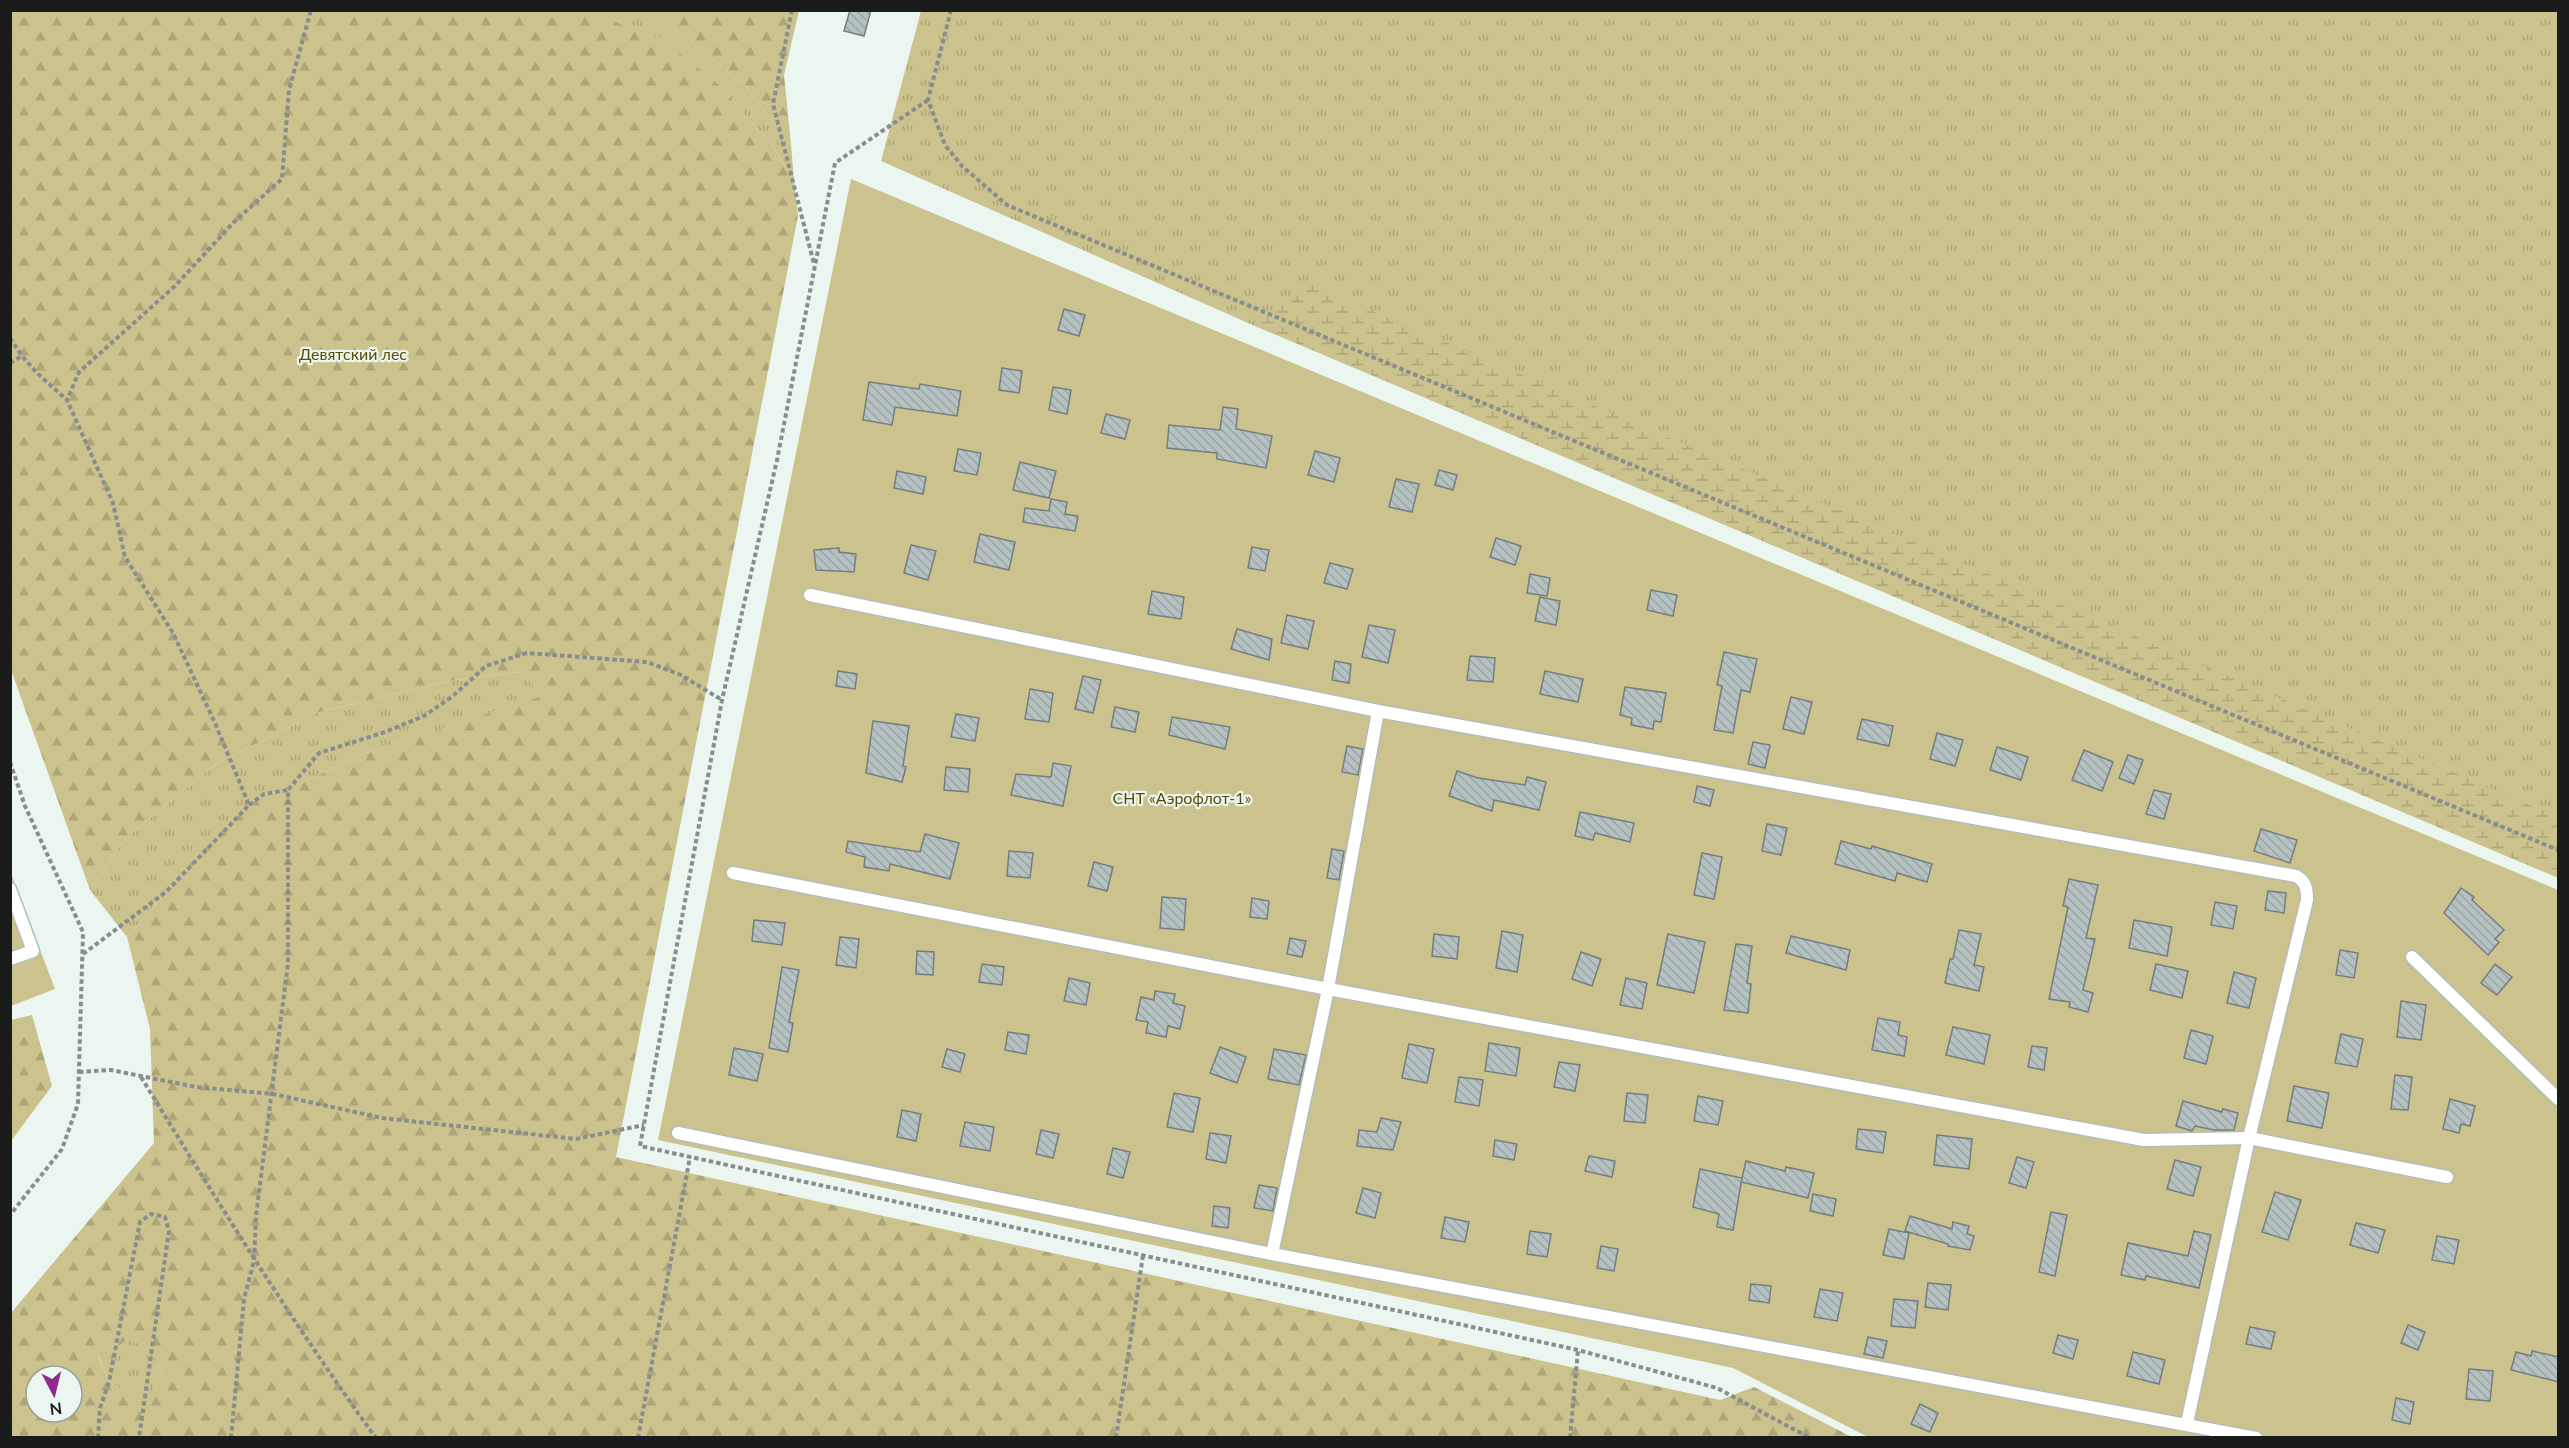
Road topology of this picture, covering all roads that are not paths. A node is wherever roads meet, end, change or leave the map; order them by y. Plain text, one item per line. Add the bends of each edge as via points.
1 (810, 596) dead end
2 (1378, 711) junction
3 (733, 873) dead end
4 (10, 889) edge
5 (2412, 957) dead end
6 (10, 958) edge
7 (1328, 988) junction
8 (2559, 1099) edge
9 (678, 1133) dead end
10 (2249, 1138) junction
11 (2447, 1177) dead end
12 (1272, 1254) junction
13 (2187, 1423) junction
14 (2256, 1437) edge

1 - 2 lane
2 - 7 lane
2 - 10 lane via 2296,876 2307,888 2307,900
3 - 7 lane
4 - 6 lane via 33,951
5 - 8 lane
7 - 10 lane via 2144,1140
7 - 12 lane
9 - 12 lane
10 - 11 lane
10 - 13 lane
12 - 13 lane
13 - 14 lane

